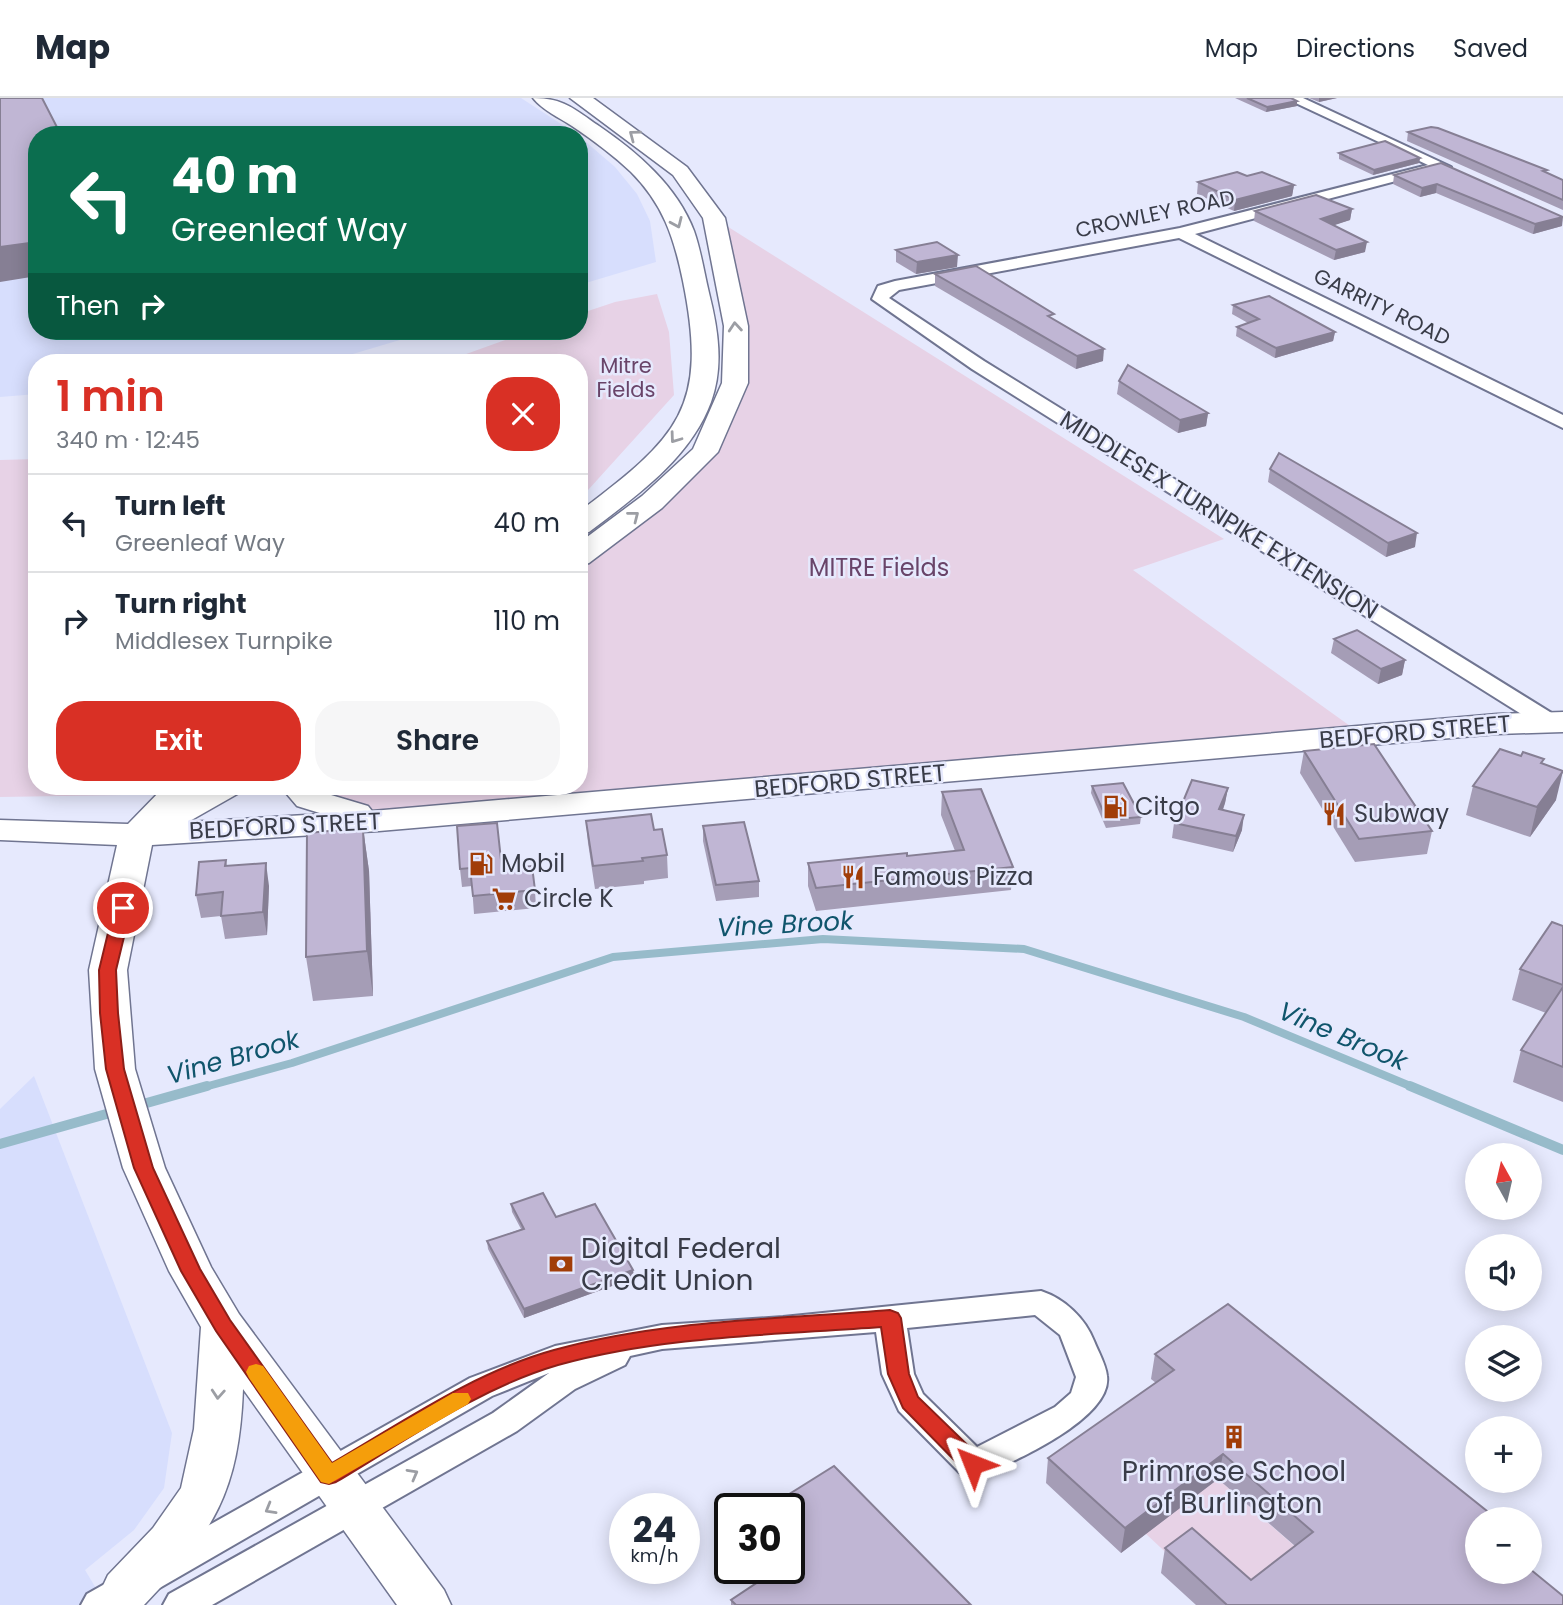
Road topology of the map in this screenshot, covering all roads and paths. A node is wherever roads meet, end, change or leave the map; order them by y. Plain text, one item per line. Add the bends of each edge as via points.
1 (543, 98) edge
2 (580, 98) edge
3 (1292, 98) edge
4 (584, 126) edge
5 (588, 129) edge
6 (1439, 165) junction
7 (1464, 176) edge
8 (1181, 233) junction
9 (880, 296) joint
10 (1563, 422) edge
11 (588, 519) edge
12 (588, 550) edge
13 (1559, 725) edge
14 (175, 795) edge
15 (210, 795) edge
16 (305, 795) edge
17 (379, 821) junction
18 (0, 830) edge
19 (137, 835) junction
20 (890, 1318) junction
21 (223, 1326) junction
22 (341, 1491) junction
23 (113, 1597) edge
24 (181, 1605) edge
25 (426, 1605) edge

1 -> 4 main road
12 -> 2 main road via 652,502 705,452 735,383 736,326 714,218 680,171
3 - 6 street
5 -> 11 main road via 647,176 680,223 703,313 708,361 697,404 677,438 645,475
6 - 7 street
6 - 8 street, CROWLEY ROAD
8 - 9 street, CROWLEY ROAD via 895,286
8 - 10 street, GARRITY ROAD
9 - 13 street, MIDDLESEX TURNPIKE EXTENSION via 883,303 978,365
13 - 17 main road, BEDFORD STREET
14 - 19 main road
15 - 19 main road
16 - 17 main road
17 - 19 main road, BEDFORD STREET
18 - 19 main road, BEDFORD STREET
19 - 21 main road via 108,970 115,1069 144,1168 185,1259
20 - 20 street via 1041,1303 1073,1328 1091,1377 1085,1401 1067,1416 973,1464 910,1402 898,1374
20 - 22 street via 662,1337 564,1380 506,1422
21 - 22 main road
21 -> 23 main road via 215,1445 205,1488 176,1535
22 -> 23 street
22 - 24 street
22 - 25 main road

